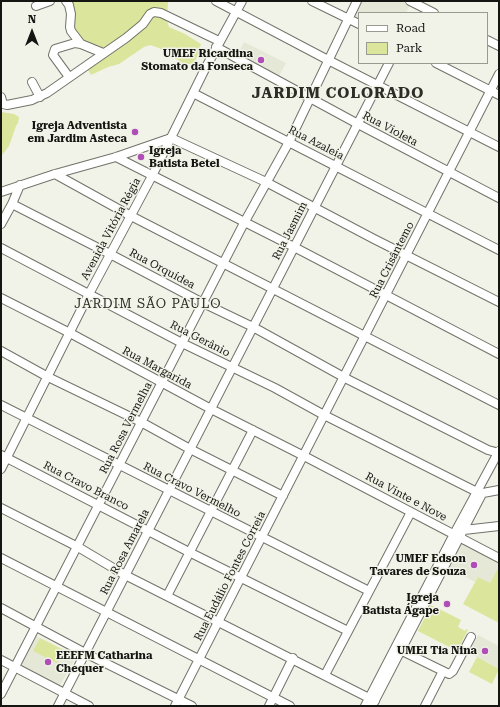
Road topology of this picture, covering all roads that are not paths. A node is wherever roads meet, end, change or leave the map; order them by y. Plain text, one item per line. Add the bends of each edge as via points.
1 (50, 1) edge
2 (66, 1) edge
3 (216, 1) edge
4 (242, 1) edge
5 (312, 1) edge
6 (357, 1) edge
7 (415, 2) edge
8 (36, 6) dead end
9 (413, 12) edge
10 (432, 12) edge
11 (236, 13) junction
12 (348, 19) junction
13 (358, 24) edge
14 (488, 40) edge
15 (82, 44) junction
16 (217, 44) junction
17 (499, 46) edge
18 (103, 53) junction
19 (328, 60) junction
20 (389, 64) edge
21 (438, 64) edge
22 (499, 74) edge
23 (69, 77) junction
24 (32, 82) dead end
25 (378, 86) junction
26 (490, 91) junction
27 (193, 93) junction
28 (499, 95) edge
29 (1, 97) edge
30 (40, 97) junction
31 (309, 98) junction
32 (358, 124) junction
33 (468, 132) junction
34 (171, 138) junction
35 (289, 142) junction
36 (499, 147) edge
37 (116, 157) junction
38 (336, 166) junction
39 (449, 172) junction
40 (55, 174) junction
41 (152, 176) junction
42 (266, 182) junction
43 (20, 185) junction
44 (1, 192) edge
45 (499, 198) edge
46 (12, 204) junction
47 (314, 207) junction
48 (428, 213) junction
49 (131, 216) junction
50 (244, 223) junction
51 (1, 224) edge
52 (294, 247) junction
53 (1, 248) edge
54 (499, 250) edge
55 (110, 254) junction
56 (406, 255) junction
57 (224, 264) junction
58 (273, 289) junction
59 (90, 294) junction
60 (387, 295) junction
61 (1, 298) edge
62 (499, 302) edge
63 (202, 303) junction
64 (253, 327) junction
65 (70, 333) junction
66 (366, 336) junction
67 (182, 343) junction
68 (1, 352) edge
69 (499, 354) edge
70 (231, 367) junction
71 (48, 377) junction
72 (344, 377) junction
73 (162, 382) junction
74 (1, 405) edge
75 (499, 406) edge
76 (211, 409) junction
77 (324, 415) junction
78 (27, 419) junction
79 (141, 422) junction
80 (253, 430) junction
81 (190, 449) junction
82 (499, 452) edge
83 (304, 456) junction
84 (4, 457) edge
85 (499, 462) edge
86 (119, 464) junction
87 (1, 469) edge
88 (232, 470) junction
89 (499, 490) edge
90 (169, 491) junction
91 (480, 493) junction
92 (283, 496) junction
93 (98, 504) junction
94 (1, 508) edge
95 (210, 512) junction
96 (411, 512) junction
97 (499, 526) edge
98 (148, 531) junction
99 (459, 534) junction
100 (262, 537) junction
101 (78, 547) junction
102 (189, 552) junction
103 (1, 558) edge
104 (499, 558) edge
105 (125, 575) junction
106 (240, 578) junction
107 (57, 586) junction
108 (369, 591) junction
109 (167, 596) junction
110 (1, 608) edge
111 (106, 613) junction
112 (218, 621) junction
113 (36, 627) junction
114 (348, 631) junction
115 (471, 637) dead end
116 (398, 649) junction
117 (85, 653) junction
118 (293, 658) junction
119 (1, 660) edge
120 (198, 660) junction
121 (15, 667) junction
122 (442, 671) junction
123 (325, 675) junction
124 (1, 694) edge
125 (65, 694) junction
126 (274, 697) junction
127 (372, 701) edge
128 (177, 703) edge
129 (58, 706) edge
130 (89, 706) edge
131 (192, 706) edge
132 (269, 706) edge
133 (290, 706) edge
134 (365, 706) edge
135 (426, 706) edge

1 - 8 street
2 - 15 street via 72,14 70,27
3 - 11 street
4 - 11 street, Avenida Vitória Régia
5 - 12 street
6 - 12 street, Rua Rosa Vermelha
7 - 9 street
7 - 10 street
11 - 16 street, Avenida Vitória Régia
11 - 19 street
12 - 13 street
12 - 19 street, Rua Rosa Vermelha
14 - 17 street
15 - 18 street
15 - 23 street via 54,51 54,57
16 - 18 street, Rua Violeta via 161,13 154,12 126,38
16 - 27 street, Avenida Vitória Régia
16 - 31 street, Rua Violeta
18 - 23 street
19 - 25 street
19 - 31 street, Rua Rosa Vermelha
20 - 25 street, Rua Jasmim
21 - 26 street
22 - 26 street, Rua Crisântemo
23 - 30 street
24 - 30 street
25 - 32 street, Rua Jasmim
25 - 33 street
26 - 28 street
26 - 33 street, Rua Crisântemo
27 - 34 street, Avenida Vitória Régia
27 - 35 street, Rua Azaleia
29 - 30 street via 3,104 7,105
31 - 32 street, Rua Violeta
31 - 35 street, Rua Rosa Vermelha
32 - 38 street, Rua Jasmim
32 - 39 street, Rua Violeta
33 - 36 street
33 - 39 street, Rua Crisântemo
34 - 37 street
34 - 41 street, Avenida Vitória Régia
34 - 42 street
35 - 38 street, Rua Azaleia
35 - 42 street, Rua Rosa Vermelha
37 - 40 street
37 - 41 street
38 - 47 street, Rua Jasmim
38 - 48 street, Rua Azaleia
39 - 45 street, Rua Violeta
39 - 48 street, Rua Crisântemo
40 - 43 street
40 - 49 street
41 - 49 street, Avenida Vitória Régia
41 - 50 street
42 - 47 street
42 - 50 street, Rua Rosa Vermelha
43 - 44 street
43 - 46 street
46 - 51 street
46 - 55 street, Rua Orquídea
47 - 52 street, Rua Jasmim
47 - 56 street
48 - 54 street, Rua Azaleia
48 - 56 street, Rua Crisântemo
49 - 55 street, Avenida Vitória Régia
49 - 57 street
50 - 52 street
50 - 57 street, Rua Rosa Vermelha
52 - 58 street, Rua Jasmim
52 - 60 street
53 - 59 street, Rua Gerânio
55 - 59 street, Avenida Vitória Régia
55 - 63 street, Rua Orquídea
56 - 60 street, Rua Crisântemo
56 - 62 street
57 - 58 street
57 - 63 street, Rua Rosa Vermelha
58 - 64 street, Rua Jasmim
58 - 66 street
59 - 65 street, Avenida Vitória Régia
59 - 67 street, Rua Gerânio
60 - 66 street, Rua Crisântemo
60 - 69 street
61 - 65 street, Rua Margarida
63 - 64 street, Rua Orquídea
63 - 67 street, Rua Rosa Vermelha
64 - 70 street, Rua Jasmim
64 - 72 street, Rua Orquídea
65 - 71 street, Avenida Vitória Régia
65 - 73 street, Rua Margarida
66 - 72 street, Rua Crisântemo
66 - 75 street
67 - 70 street, Rua Gerânio
67 - 73 street, Rua Rosa Vermelha
68 - 71 street
70 - 76 street, Rua Jasmim
70 - 77 street, Rua Gerânio
71 - 78 street, Avenida Vitória Régia
71 - 79 street
72 - 77 street, Rua Crisântemo
72 - 82 street, Rua Orquídea via 481,446
73 - 76 street, Rua Margarida
73 - 79 street, Rua Rosa Vermelha
74 - 78 street, Rua Cravo Vermelho
76 - 80 street, Rua Margarida
76 - 81 street, Rua Rosa Amarela
77 - 83 street, Rua Crisântemo
77 - 91 street, Rua Gerânio
78 - 84 street, Avenida Vitória Régia
78 - 86 street, Rua Cravo Vermelho
79 - 81 street
79 - 86 street, Rua Rosa Vermelha
80 - 83 street, Rua Margarida
80 - 88 street
81 - 88 street
81 - 90 street, Rua Rosa Amarela
82 - 91 street
83 - 92 street, Rua Eudálio Fontes Correia
83 - 96 street, Rua Vinte e Nove
84 - 87 street, Avenida Vitória Régia
84 - 93 street, Rua Cravo Branco
85 - 91 street
86 - 90 street, Rua Cravo Vermelho
86 - 93 street, Rua Rosa Vermelha
88 - 92 street
88 - 95 street
89 - 91 street
90 - 95 street, Rua Cravo Vermelho
90 - 98 street, Rua Rosa Amarela
91 - 99 street
92 - 100 street, Rua Eudálio Fontes Correia
93 - 98 street, Rua Cravo Branco
93 - 101 street, Rua Rosa Vermelha
94 - 101 street
95 - 100 street, Rua Cravo Vermelho
95 - 102 street
96 - 99 street, Rua Vinte e Nove
96 - 108 street
97 - 99 street
98 - 102 street, Rua Cravo Branco
98 - 105 street, Rua Rosa Amarela
99 - 104 street, Rua Vinte e Nove
99 - 116 street
100 - 106 street, Rua Eudálio Fontes Correia
100 - 108 street, Rua Cravo Vermelho
101 - 105 street
101 - 107 street, Rua Rosa Vermelha
102 - 106 street, Rua Cravo Branco
102 - 109 street
103 - 107 street
105 - 109 street
105 - 111 street, Rua Rosa Amarela
106 - 112 street, Rua Eudálio Fontes Correia
106 - 114 street, Rua Cravo Branco
107 - 111 street
107 - 113 street, Rua Rosa Vermelha
108 - 114 street
109 - 112 street
110 - 113 street
111 - 117 street, Rua Rosa Amarela
111 - 120 street
112 - 118 street
112 - 120 street, Rua Eudálio Fontes Correia
113 - 117 street
113 - 121 street, Rua Rosa Vermelha
114 - 123 street
115 - 122 street via 452,673
116 - 122 street
116 - 127 street
117 - 125 street, Rua Rosa Amarela
117 - 128 street
118 - 123 street
118 - 126 street
119 - 121 street
120 - 126 street
120 - 128 street, Rua Eudálio Fontes Correia
121 - 124 street, Rua Rosa Vermelha
121 - 125 street
122 - 135 street
123 - 127 street
125 - 129 street, Rua Rosa Amarela
125 - 130 street
126 - 132 street
126 - 133 street
127 - 134 street
128 - 131 street

